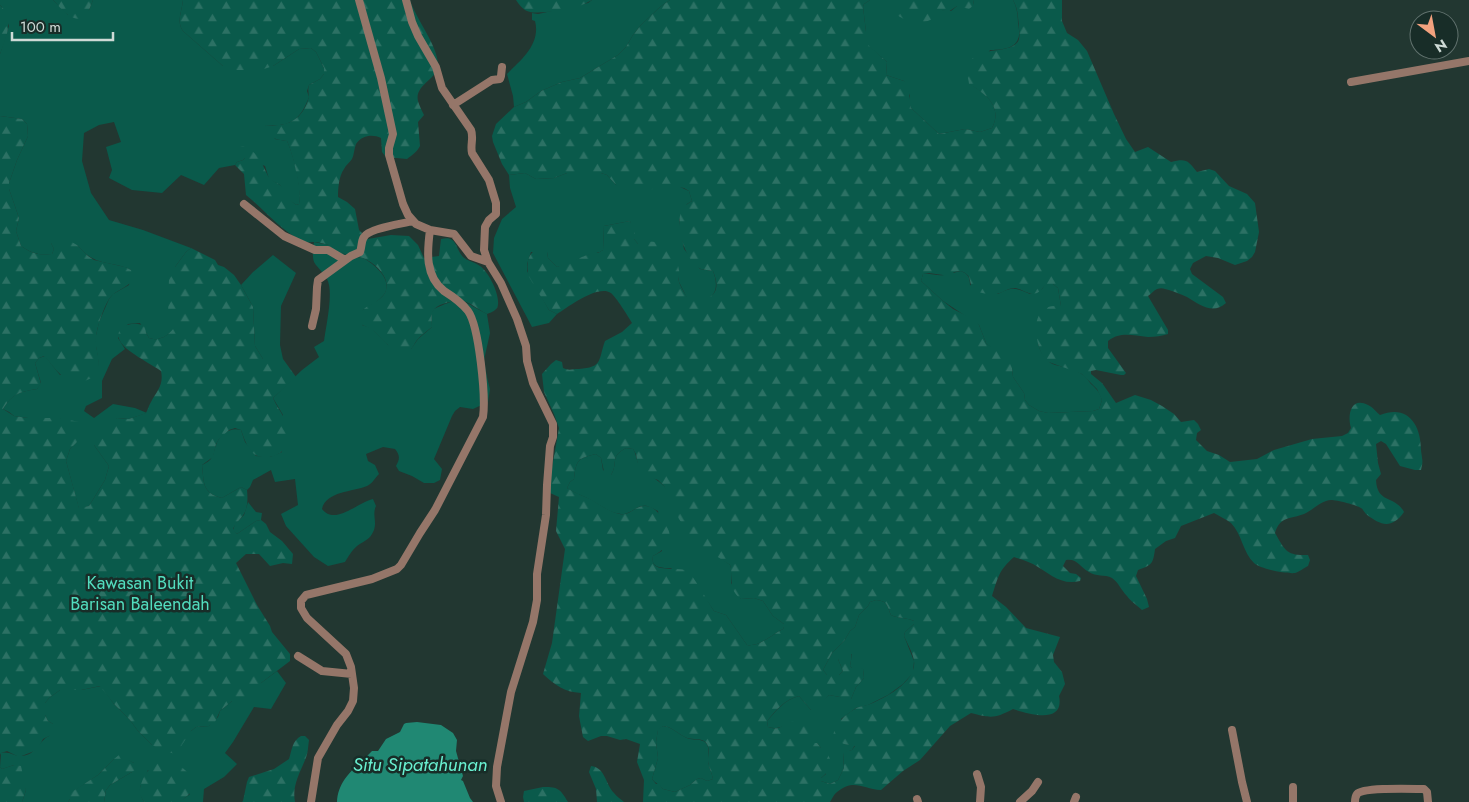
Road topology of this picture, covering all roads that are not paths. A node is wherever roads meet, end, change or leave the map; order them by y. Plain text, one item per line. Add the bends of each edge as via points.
1 (359, 0) edge
2 (406, 0) edge
3 (1469, 62) edge
4 (502, 67) dead end
5 (1351, 82) dead end
6 (453, 105) junction
7 (244, 204) dead end
8 (413, 221) junction
9 (430, 230) junction
10 (344, 260) junction
11 (488, 262) junction
12 (312, 326) dead end
13 (298, 656) dead end
14 (352, 674) junction
15 (1232, 730) dead end
16 (977, 774) dead end
17 (1038, 782) dead end
18 (1242, 782) junction
19 (1293, 788) dead end
20 (311, 802) edge
21 (501, 802) edge
22 (980, 802) edge
23 (1020, 802) edge
24 (1242, 802) edge
25 (1247, 802) edge
26 (1293, 802) edge
27 (1355, 802) edge
28 (1428, 802) edge

1 - 8 street via 381,78 392,134 390,160 399,194
2 - 6 street via 414,28
3 - 5 street
4 - 6 street via 500,79 492,80
6 - 11 street via 471,130 472,153 491,182 496,203 496,214 485,227 484,250
7 - 10 street via 284,236 315,250 328,250
8 - 9 street
8 - 10 street via 366,234 360,252
9 - 11 street via 454,234 471,256
9 - 14 street via 428,254 432,278 466,308 475,328 484,401 482,417 435,510 401,565 372,580 306,595 300,601 307,618 346,654
10 - 12 street via 317,282
11 - 21 street via 517,319 533,384 553,424 536,607 511,692 496,767 496,786
13 - 14 street via 322,671
14 - 20 street via 353,701 318,758
15 - 18 street
16 - 22 street via 981,787
17 - 23 street
18 - 24 street
18 - 25 street
19 - 26 street
27 - 28 street via 1358,793 1370,790 1424,789 1428,792

